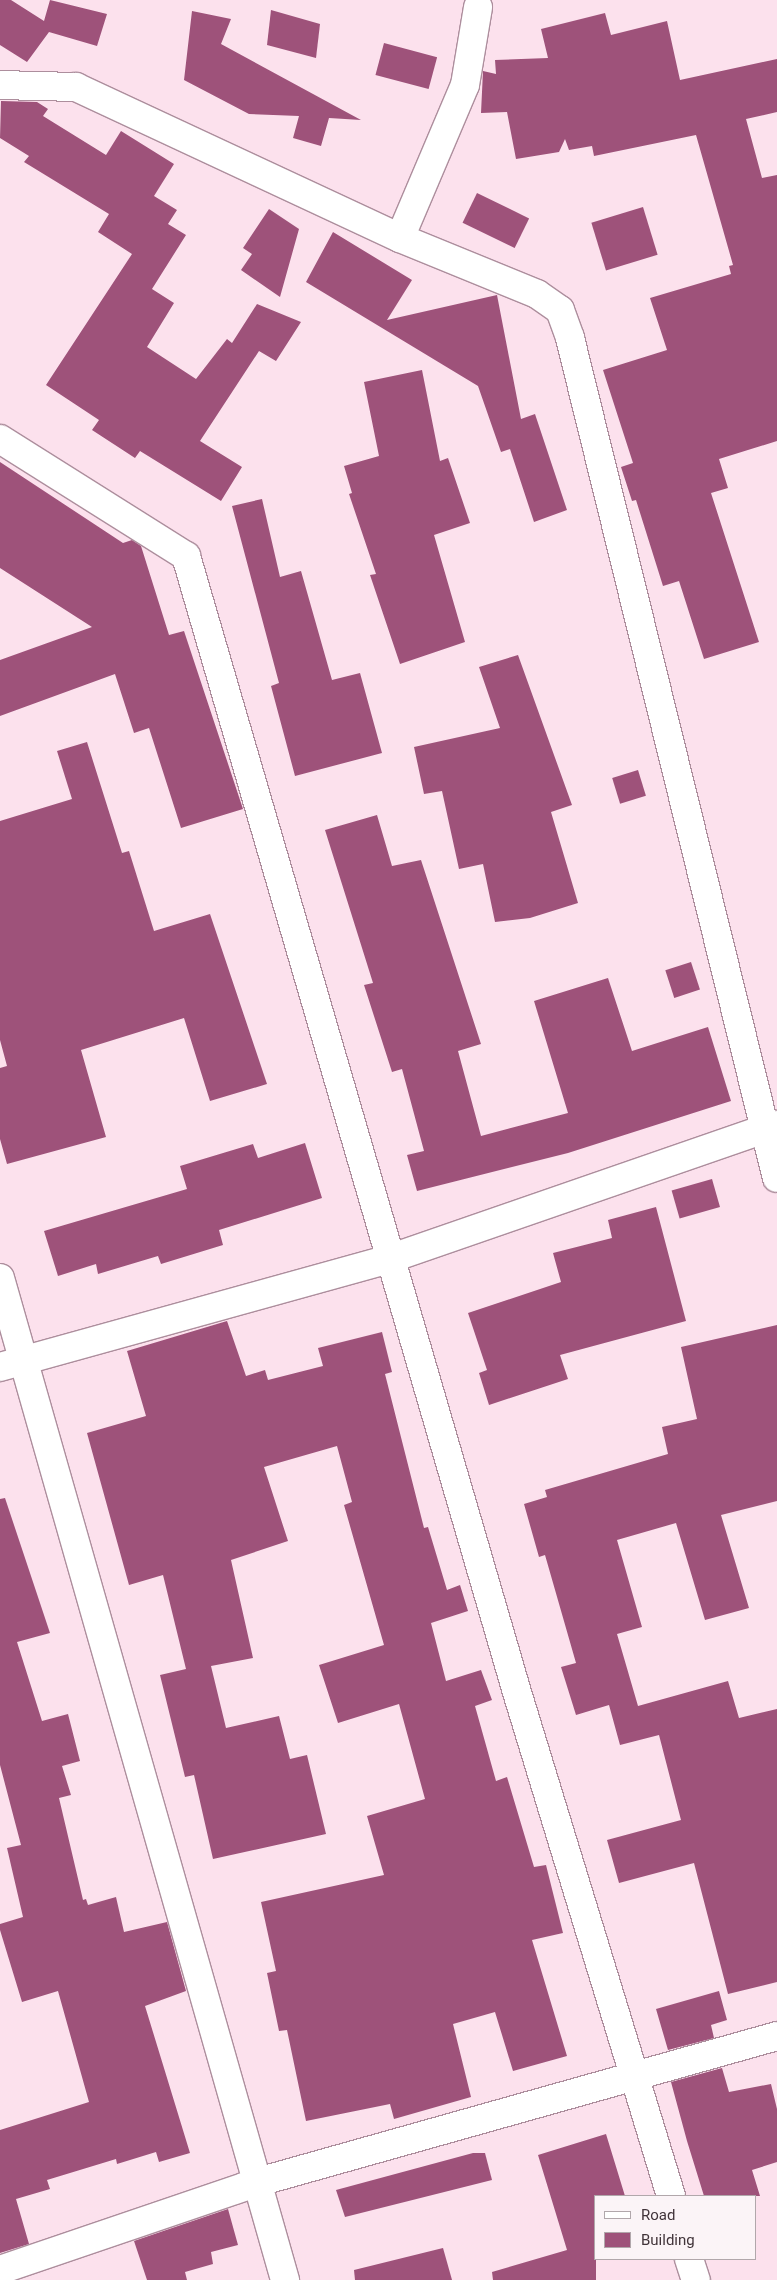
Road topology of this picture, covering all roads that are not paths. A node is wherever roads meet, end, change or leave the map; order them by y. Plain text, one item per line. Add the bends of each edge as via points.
1 (478, 7) dead end
2 (0, 86) edge
3 (400, 238) junction
4 (0, 439) edge
5 (770, 1127) edge
6 (777, 1178) edge
7 (392, 1258) junction
8 (0, 1278) edge
9 (26, 1361) junction
10 (0, 1367) edge
11 (777, 2036) edge
12 (635, 2076) junction
13 (258, 2182) junction
14 (671, 2195) edge
15 (690, 2260) edge
16 (0, 2270) edge
17 (285, 2280) edge
18 (696, 2280) edge

1 - 3 street via 465,85
2 - 3 street via 76,87
3 - 5 street via 538,294 560,310 570,338
4 - 7 street via 186,556
5 - 6 street
5 - 7 street
7 - 9 street
7 - 12 street via 516,1689
8 - 9 street
9 - 10 street
9 - 13 street
11 - 12 street
12 - 13 street
12 - 14 street
13 - 16 street
13 - 17 street
15 - 18 street

